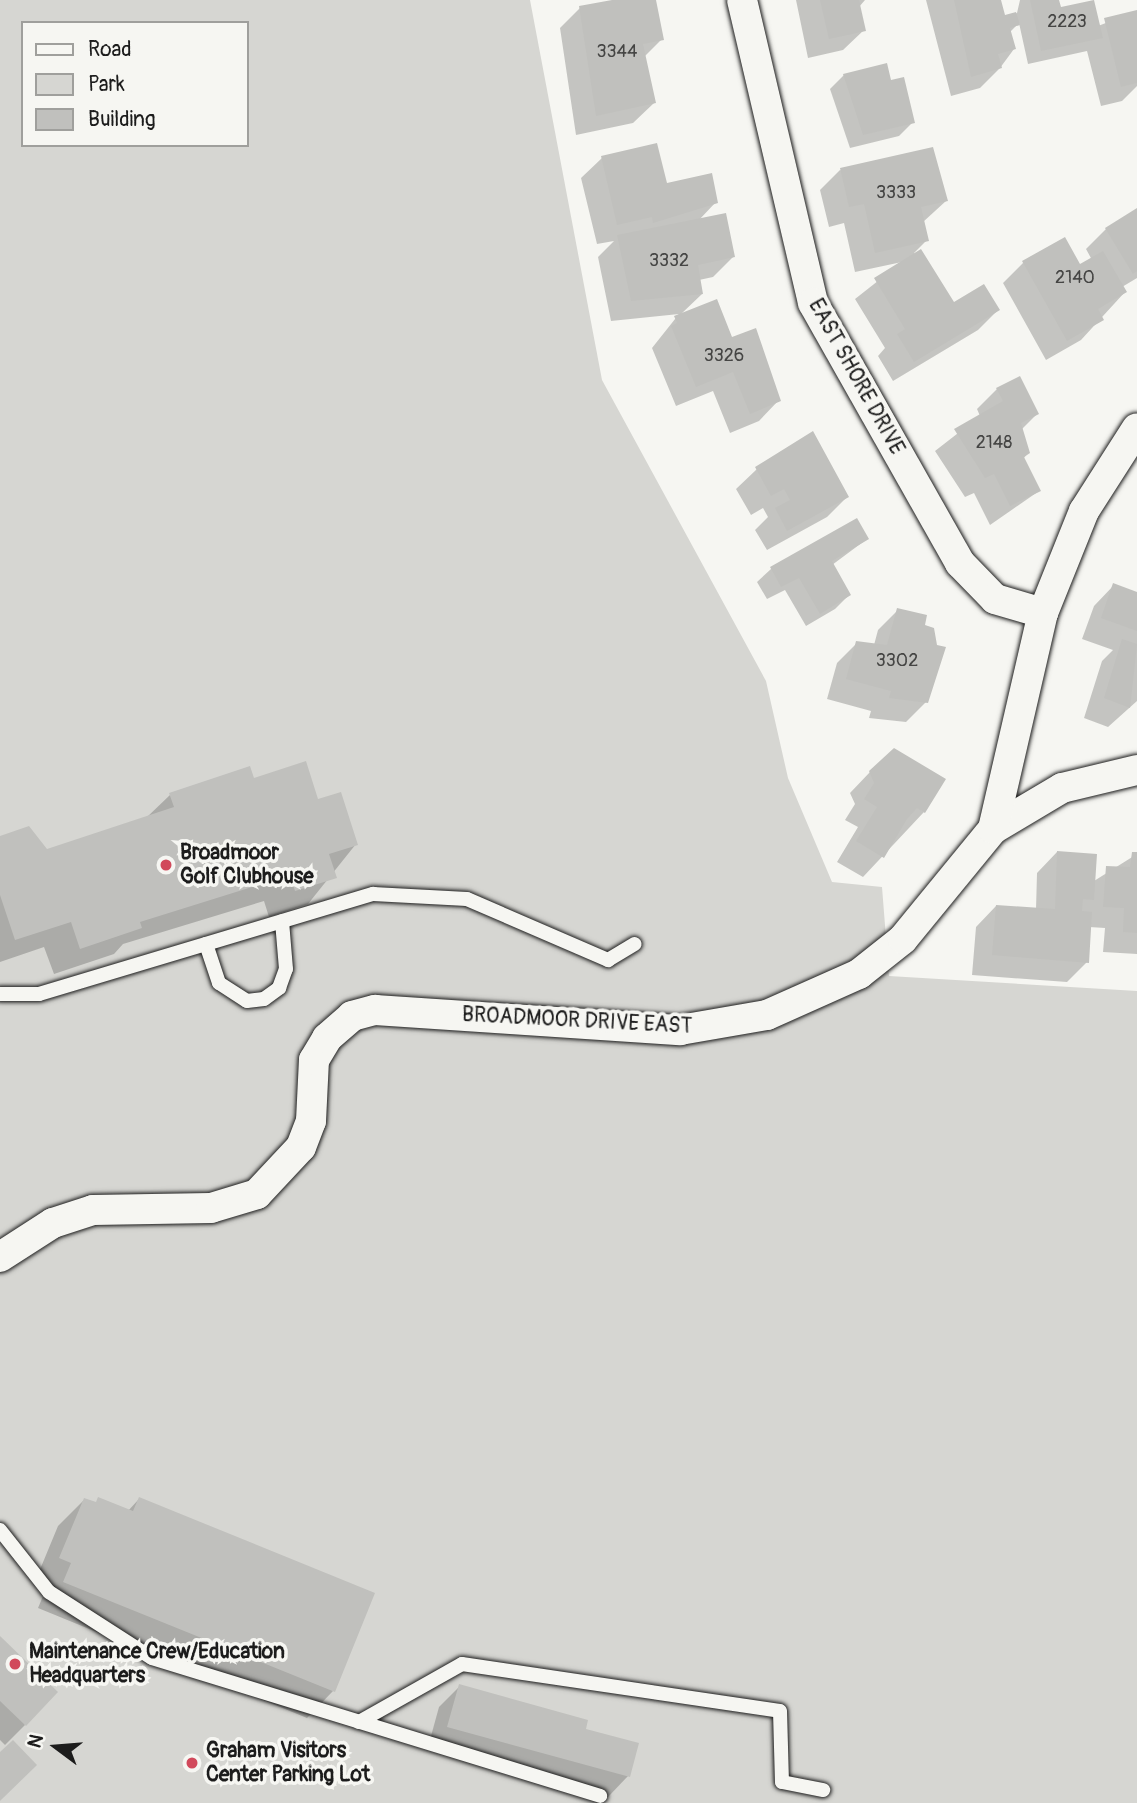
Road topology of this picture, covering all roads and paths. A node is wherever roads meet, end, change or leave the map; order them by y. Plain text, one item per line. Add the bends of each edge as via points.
1 (742, 0) edge
2 (1137, 428) edge
3 (1043, 613) junction
4 (1137, 770) edge
5 (993, 830) junction
6 (282, 922) junction
7 (206, 944) junction
8 (635, 944) dead end
9 (0, 994) edge
10 (0, 1257) edge
11 (0, 1530) edge
12 (359, 1722) junction
13 (823, 1790) dead end
14 (600, 1796) dead end

1 - 3 street, EAST SHORE DRIVE via 813,303 960,563 995,599
2 - 3 street, BROADMOOR DRIVE EAST via 1084,511
3 - 5 street, BROADMOOR DRIVE EAST
4 - 5 street via 1062,788
5 - 10 street, BROADMOOR DRIVE EAST via 903,939 812,999 767,1015 680,1030 375,1010 352,1016 327,1038 314,1060 311,1121 301,1147 257,1194 211,1208 93,1210 53,1223
6 - 7 lane
6 - 7 lane via 286,969 279,988 264,999 247,1001 219,983
6 - 8 lane via 373,894 431,893 500,909 548,939 608,960
7 - 9 lane via 39,994
11 - 12 lane via 49,1592 152,1658
12 - 13 lane via 462,1664 780,1711 782,1782
12 - 14 lane

